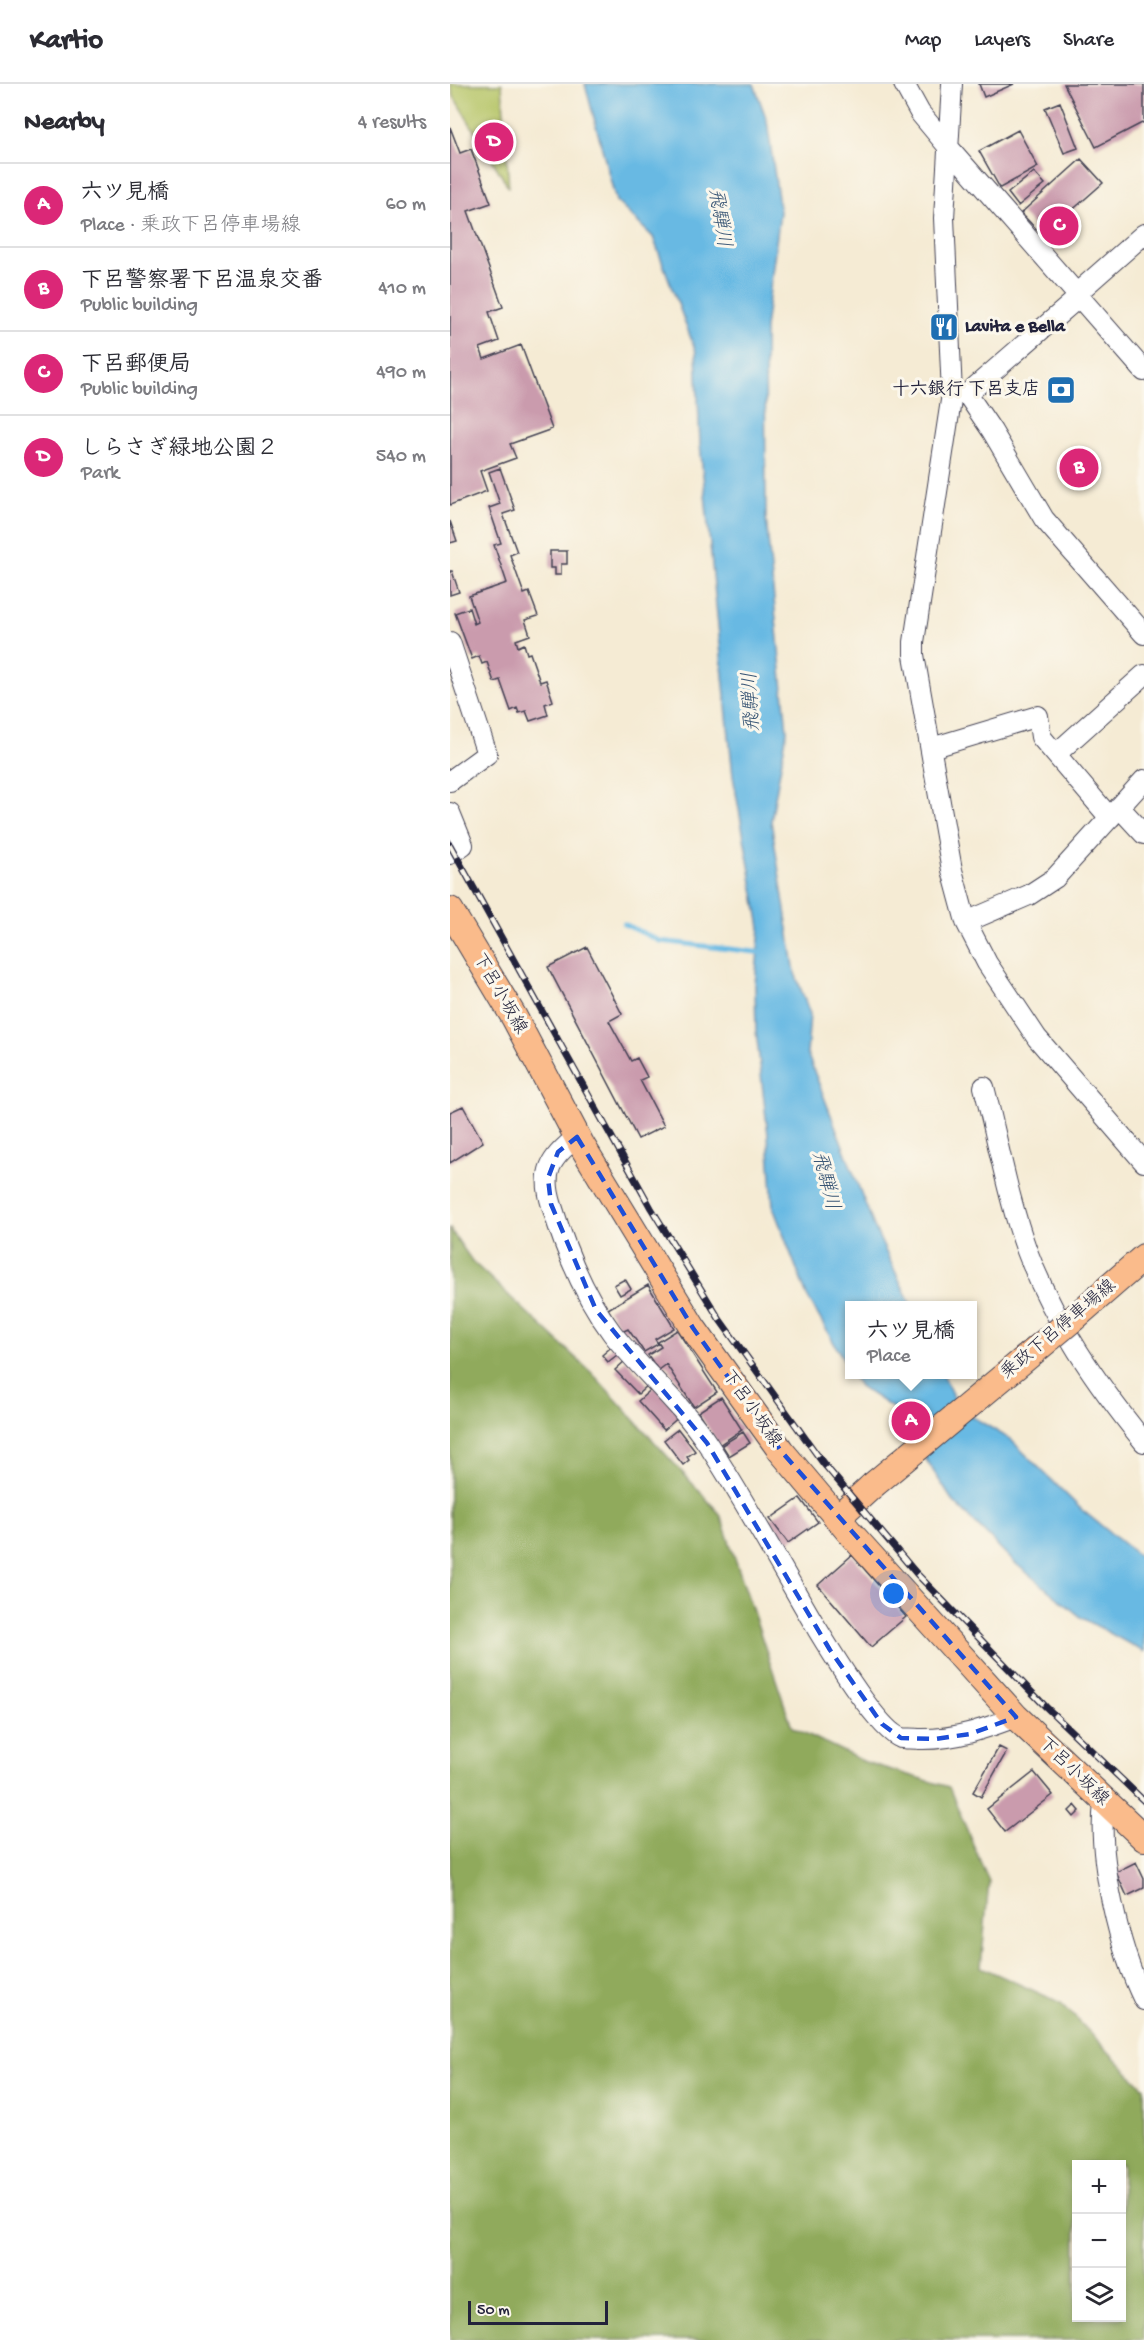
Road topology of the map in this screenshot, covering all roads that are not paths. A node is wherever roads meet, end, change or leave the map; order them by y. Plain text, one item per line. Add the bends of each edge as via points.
1 (904, 84) edge
2 (952, 84) edge
3 (950, 149) junction
4 (1144, 234) edge
5 (1077, 295) junction
6 (1144, 371) edge
7 (959, 394) junction
8 (1144, 634) edge
9 (450, 642) edge
10 (1144, 675) edge
11 (931, 748) junction
12 (1056, 754) junction
13 (1144, 780) edge
14 (450, 782) edge
15 (1115, 812) junction
16 (450, 813) edge
17 (1144, 834) edge
18 (450, 854) edge
19 (450, 910) edge
20 (966, 922) junction
21 (984, 1087) dead end
22 (578, 1137) junction
23 (1144, 1162) edge
24 (1144, 1257) edge
25 (1144, 1442) edge
26 (837, 1518) junction
27 (1016, 1717) junction
28 (1104, 1804) junction
29 (1144, 1838) edge
30 (1144, 2000) edge

1 - 3 street via 920,113
2 - 3 street
3 - 5 street
3 - 7 street via 944,218
4 - 5 street
5 - 6 street
5 - 7 street
7 - 8 street via 992,431 1044,519
7 - 11 street via 914,642
9 - 14 street via 488,754
10 - 12 street
11 - 12 street via 1038,716 1041,737
11 - 20 street via 952,870
12 - 15 street
13 - 15 street
15 - 17 street
15 - 20 street via 1055,878
16 - 18 street via 463,845
19 - 22 main road, 下呂小坂線 via 514,1017
20 - 23 street via 987,963 1038,1038
21 - 25 street via 1027,1250 1046,1295 1081,1358
22 - 26 main road, 下呂小坂線 via 693,1328 781,1451
22 - 27 street via 558,1152 550,1164 548,1178 551,1204 596,1310 707,1443 830,1650 882,1724 901,1738 935,1739 970,1734
24 - 26 main road, 乗政下呂停車場線, bridge
26 - 27 main road, 下呂小坂線
27 - 28 main road, 下呂小坂線
28 - 29 main road, 下呂小坂線
28 - 30 street via 1109,1886 1132,1977

